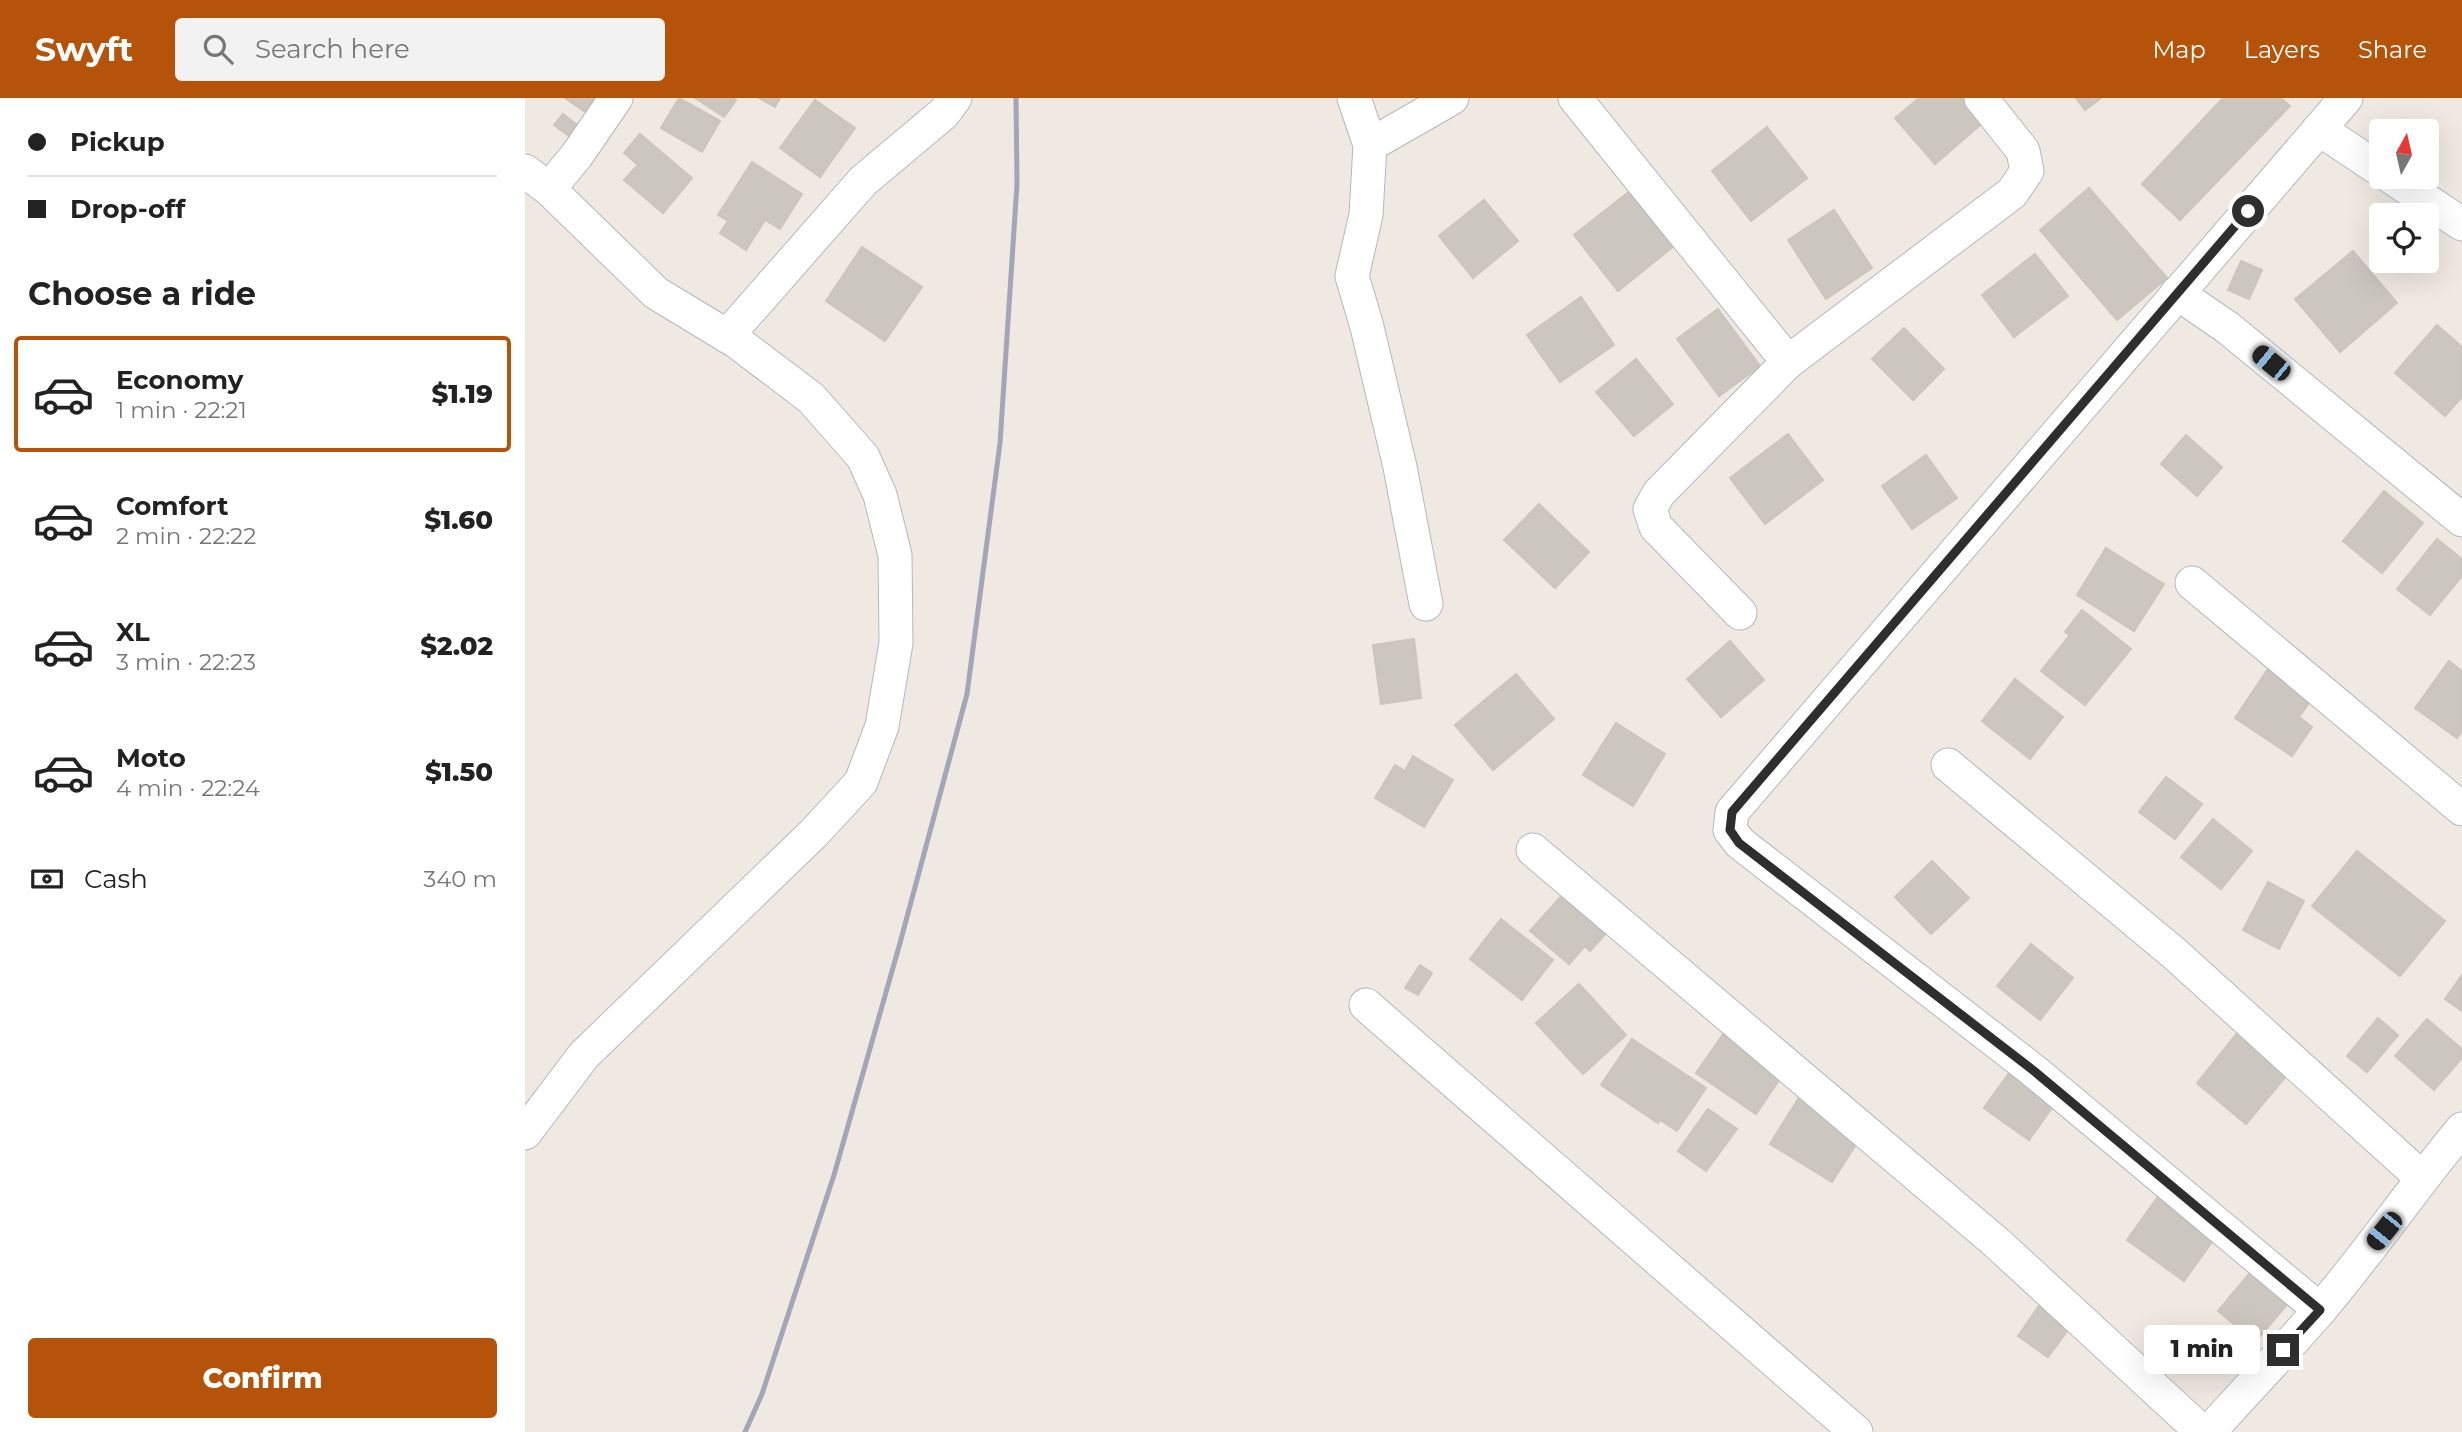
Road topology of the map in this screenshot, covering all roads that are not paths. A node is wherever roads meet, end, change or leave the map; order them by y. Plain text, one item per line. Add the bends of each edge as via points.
1 (616, 98) edge
2 (955, 98) edge
3 (1354, 98) edge
4 (1452, 98) edge
5 (1575, 98) edge
6 (1981, 98) edge
7 (2346, 98) edge
8 (2319, 129) junction
9 (1370, 145) junction
10 (2369, 162) edge
11 (537, 180) edge
12 (2409, 189) edge
13 (2462, 224) edge
14 (2177, 293) junction
15 (727, 336) junction
16 (1788, 362) junction
17 (2462, 520) edge
18 (2192, 583) dead end
19 (1426, 604) dead end
20 (1740, 613) dead end
21 (1948, 765) dead end
22 (2462, 809) edge
23 (1533, 850) dead end
24 (1366, 1005) dead end
25 (2462, 1129) edge
26 (525, 1133) edge
27 (2422, 1178) junction
28 (2320, 1310) junction
29 (1856, 1432) edge
30 (2202, 1432) edge
31 (2209, 1432) edge

1 - 11 street via 577,156
2 - 15 street via 944,113 863,181
3 - 9 street
4 - 9 street
5 - 16 street
6 - 16 street via 2022,151 2027,172 2012,193
7 - 8 street
8 - 10 street
8 - 14 street
9 - 19 street via 1366,215 1352,276 1401,467
11 - 15 street via 656,293
12 - 13 street
14 - 17 street via 2228,328
14 - 28 street via 1732,812 1730,830 1739,843 2034,1071
15 - 26 street via 811,398 863,457 880,495 895,555 897,643 882,726 861,782 584,1055
16 - 20 street via 1659,493 1650,509 1656,527
18 - 22 street
21 - 27 street via 2175,954
23 - 30 street via 1997,1242
24 - 29 street
25 - 27 street
27 - 28 street
28 - 31 street

